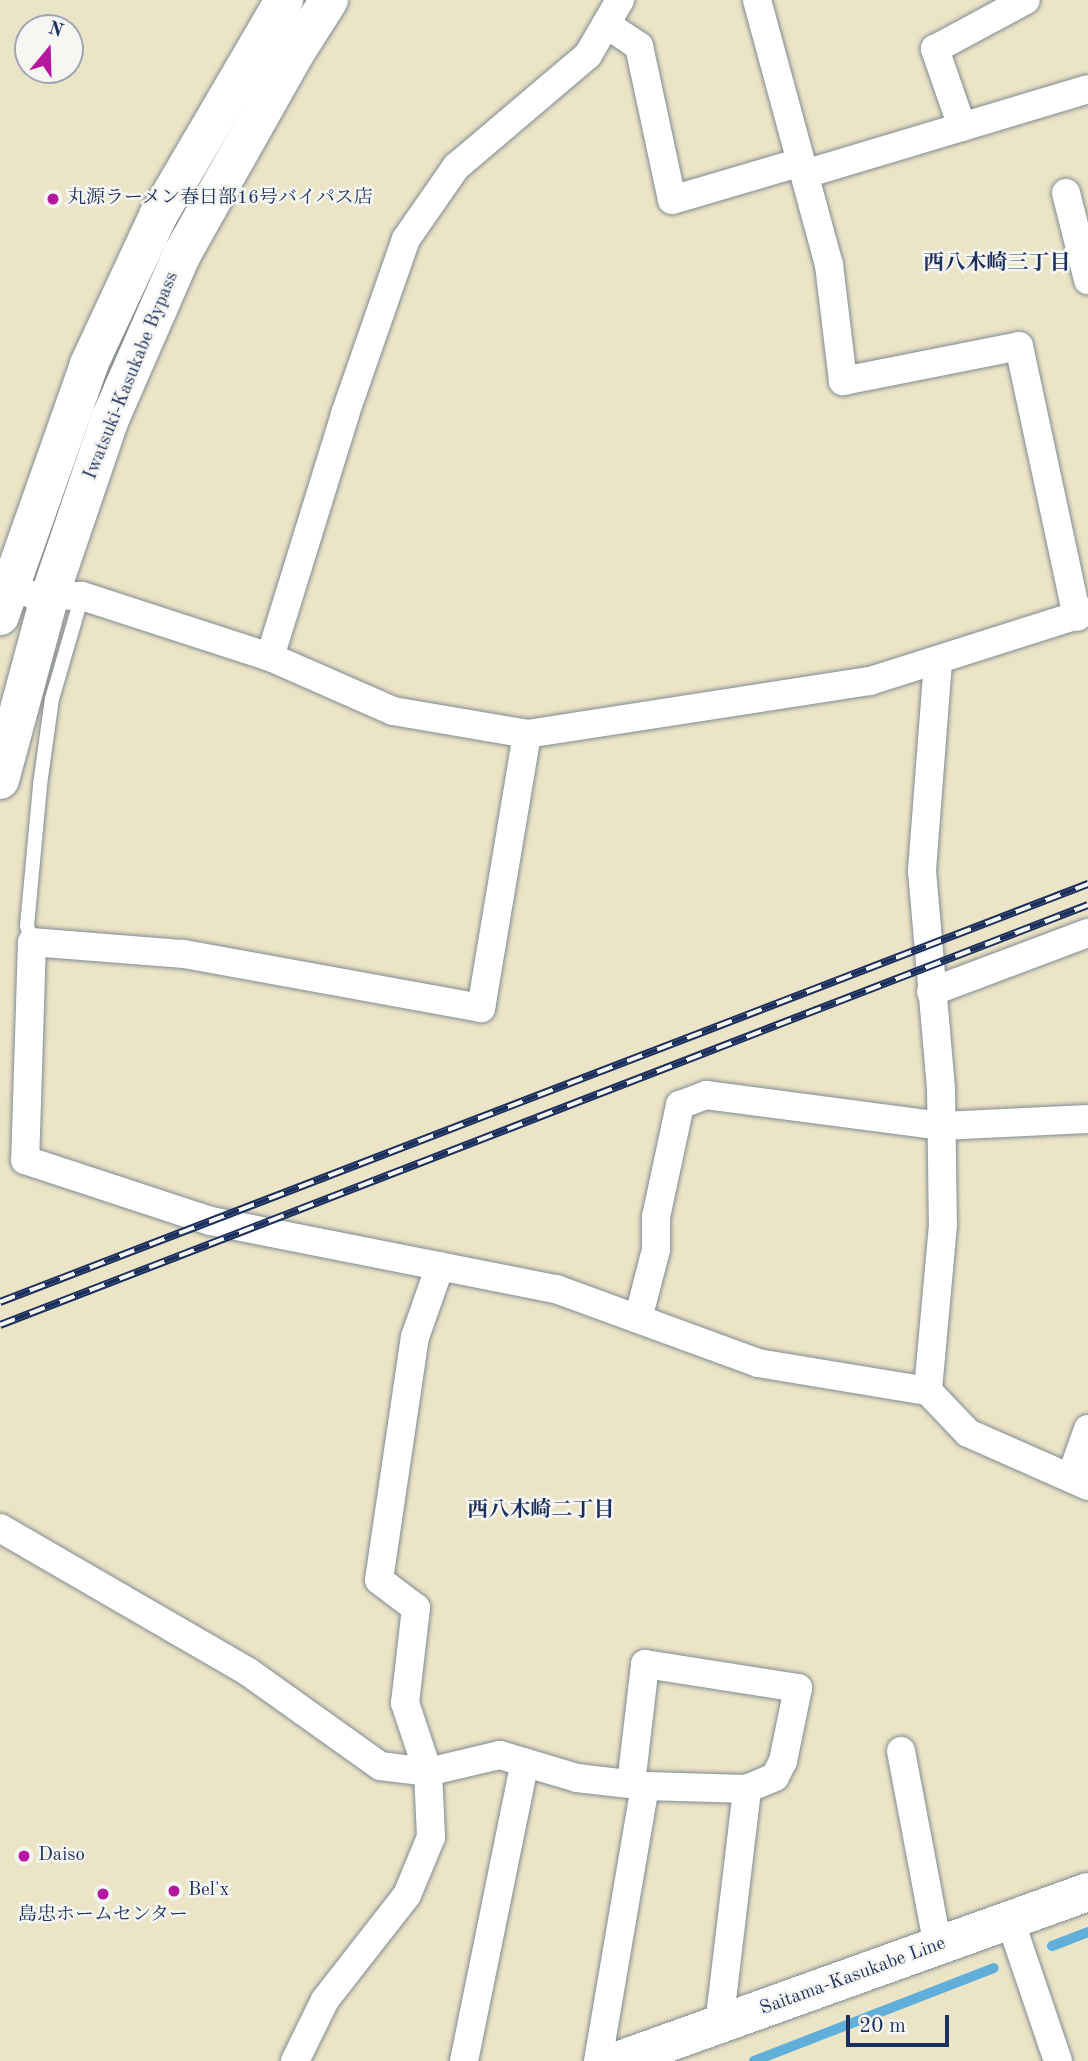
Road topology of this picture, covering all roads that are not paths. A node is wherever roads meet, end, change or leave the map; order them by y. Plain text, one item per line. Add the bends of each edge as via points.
1 (284, 0) edge
2 (329, 0) edge
3 (620, 0) edge
4 (757, 0) edge
5 (1026, 0) edge
6 (606, 24) junction
7 (1088, 89) edge
8 (962, 127) junction
9 (803, 168) junction
10 (1066, 193) dead end
11 (1088, 280) edge
12 (66, 596) junction
13 (2, 602) edge
14 (1082, 615) edge
15 (270, 657) junction
16 (938, 662) junction
17 (527, 734) junction
18 (0, 779) edge
19 (1088, 933) edge
20 (32, 942) junction
21 (931, 992) junction
22 (1088, 1119) edge
23 (942, 1126) junction
24 (440, 1266) junction
25 (638, 1319) junction
26 (928, 1391) junction
27 (1088, 1429) edge
28 (1079, 1481) edge
29 (0, 1528) edge
30 (901, 1751) dead end
31 (525, 1762) junction
32 (428, 1772) junction
33 (638, 1785) junction
34 (747, 1789) junction
35 (1088, 1892) edge
36 (1010, 1920) junction
37 (938, 1947) junction
38 (719, 2025) junction
39 (295, 2061) edge
40 (464, 2061) edge
41 (598, 2061) edge
42 (617, 2061) edge
43 (1058, 2061) edge

1 - 13 main road, Iwatsuki-Kasukabe Bypass via 158,216 89,364
2 - 12 main road, Iwatsuki-Kasukabe Bypass via 182,254 110,419
3 - 6 street
4 - 9 street
5 - 8 street via 935,49
6 - 9 street via 639,46 672,200
6 - 15 street via 588,55 456,167 406,239 345,414
7 - 8 street
8 - 9 street
9 - 14 street via 829,265 843,381 1019,346
10 - 11 street
12 - 13 street
12 - 15 street
12 - 18 main road, Iwatsuki-Kasukabe Bypass via 34,656
12 - 20 lane via 27,926
14 - 16 street
15 - 17 street via 393,711
16 - 17 street via 870,681
16 - 21 street via 922,871
17 - 20 street via 481,1007 183,954
19 - 21 street
20 - 24 street via 24,1160 211,1221
21 - 23 street
22 - 23 street
23 - 25 street via 706,1095 680,1105 656,1217 656,1250
23 - 26 street via 943,1225
24 - 25 street via 556,1289
24 - 32 street via 415,1337 379,1580 416,1608 405,1703
25 - 26 street via 758,1363
26 - 28 street via 968,1433
27 - 28 street
29 - 32 street via 247,1671 380,1766
30 - 37 street
31 - 32 street via 500,1755
31 - 33 street via 577,1778
31 - 40 street
32 - 39 street via 431,1837 407,1895 325,2000
33 - 34 street
33 - 34 street via 645,1664 797,1688 783,1760 775,1777
33 - 41 street
34 - 38 street
35 - 36 main road, Saitama-Kasukabe Line
36 - 37 main road, Saitama-Kasukabe Line
36 - 43 street
37 - 38 main road, Saitama-Kasukabe Line
38 - 42 main road, Saitama-Kasukabe Line

